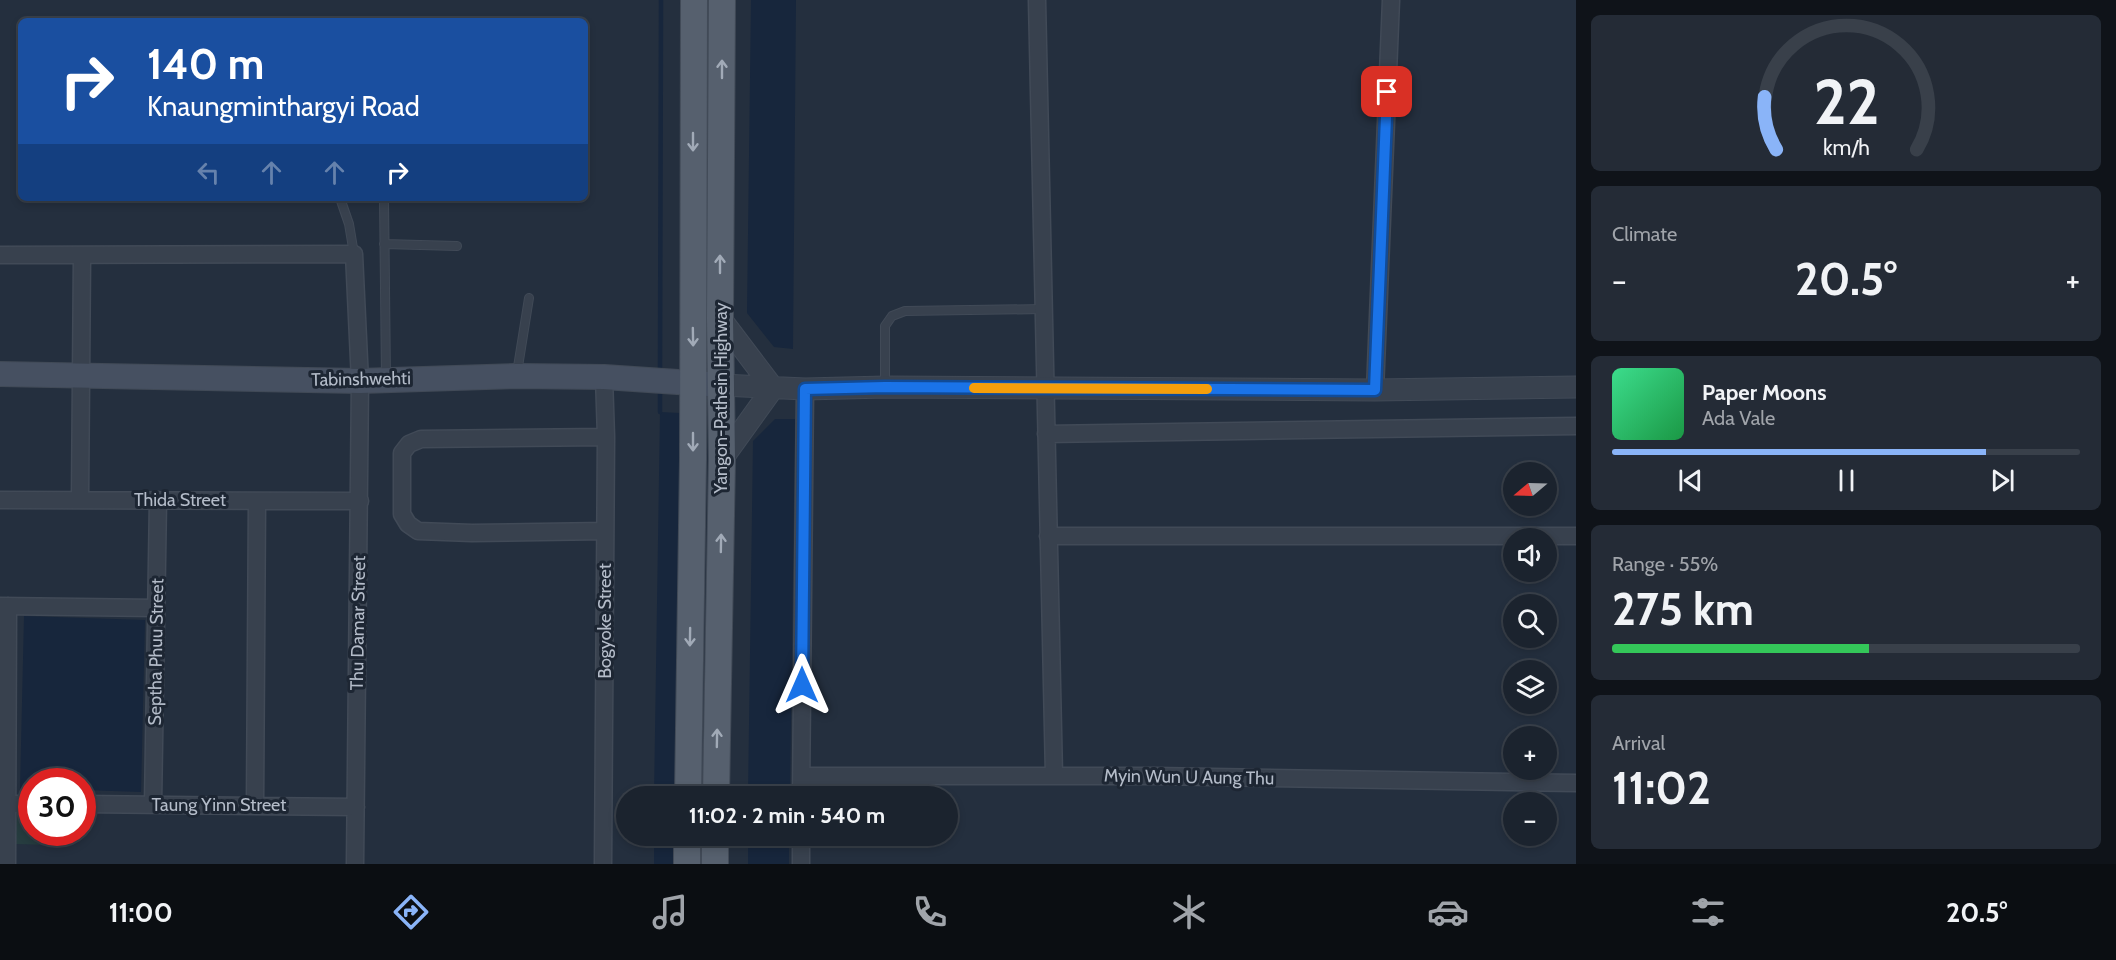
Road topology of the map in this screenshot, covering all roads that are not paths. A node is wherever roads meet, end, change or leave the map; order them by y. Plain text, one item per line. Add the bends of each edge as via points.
1 (694, 0) edge
2 (722, 0) edge
3 (1037, 0) edge
4 (1391, 0) edge
5 (341, 201) edge
6 (384, 201) edge
7 (384, 244) junction
8 (457, 246) dead end
9 (354, 254) junction
10 (0, 255) edge
11 (82, 256) junction
12 (530, 298) dead end
13 (1043, 309) junction
14 (720, 318) junction
15 (0, 374) edge
16 (81, 376) junction
17 (517, 376) junction
18 (604, 378) junction
19 (386, 379) junction
20 (360, 381) junction
21 (693, 384) junction
22 (722, 385) junction
23 (885, 387) junction
24 (1576, 387) edge
25 (773, 388) junction
26 (1044, 388) junction
27 (805, 389) junction
28 (1375, 390) junction
29 (1576, 426) edge
30 (1046, 434) junction
31 (606, 436) junction
32 (722, 459) junction
33 (0, 500) edge
34 (80, 500) junction
35 (158, 500) junction
36 (257, 501) junction
37 (360, 501) junction
38 (605, 531) junction
39 (1048, 536) junction
40 (1576, 536) edge
41 (4, 606) edge
42 (156, 608) junction
43 (802, 776) junction
44 (1054, 776) junction
45 (1576, 783) edge
46 (688, 786) edge
47 (716, 786) edge
48 (802, 786) edge
49 (7, 804) junction
50 (18, 804) edge
51 (96, 804) edge
52 (153, 805) junction
53 (255, 805) junction
54 (356, 807) junction
55 (687, 846) edge
56 (715, 846) edge
57 (801, 846) edge
58 (7, 864) edge
59 (355, 864) edge
60 (603, 864) edge
61 (687, 864) edge
62 (715, 864) edge
63 (801, 864) edge

1 -> 21 main road, Yangon-Pathein Highway
14 -> 2 main road, Yangon-Pathein Highway
3 - 13 street
4 - 28 street
5 - 9 lane
6 - 7 lane
7 - 8 lane
7 - 19 lane
9 - 11 street
9 - 20 street, Thu Damar Street
10 - 11 street
11 - 16 street
12 - 17 lane
13 - 23 lane via 905,310 892,316 885,326
13 - 26 street
14 - 22 main road, Yangon-Pathein Highway
14 - 25 street
15 - 16 main road, Tabinshwehti
16 - 20 main road, Tabinshwehti
16 - 34 street
17 - 18 main road, Tabinshwehti
17 - 19 main road, Tabinshwehti
18 - 21 main road, Tabinshwehti
18 - 31 street, Bogyoke Street
19 - 20 main road, Tabinshwehti
20 - 37 street, Thu Damar Street
21 - 22 main road, Tabinshwehti
21 -> 46 main road, Yangon-Pathein Highway
22 - 25 street
22 - 32 main road, Yangon-Pathein Highway
23 - 26 street
23 - 27 street
24 - 28 street
25 - 27 street
25 - 32 street
26 - 28 street
26 - 30 street
27 - 43 street
29 - 30 street
30 - 39 street
31 - 38 street, Bogyoke Street
31 - 38 street via 421,439 409,444 402,453 402,514 418,531
47 -> 32 main road, Yangon-Pathein Highway
33 - 34 street, Thida Street
34 - 35 street, Thida Street
35 - 36 street, Thida Street
35 - 42 street, Septha Phuu Street
36 - 37 street, Thida Street
36 - 53 street
37 - 54 street, Thu Damar Street
38 - 60 street, Bogyoke Street
39 - 40 street
39 - 44 street
41 - 42 street
41 - 49 street
42 - 52 street, Septha Phuu Street
43 - 44 street, Myin Wun U Aung Thu
43 - 48 street
44 - 45 street, Myin Wun U Aung Thu
49 - 50 street
49 - 58 street
51 - 52 street, Taung Yinn Street
52 - 53 street, Taung Yinn Street
53 - 54 street, Taung Yinn Street
54 - 59 street, Thu Damar Street
55 - 61 main road
56 - 62 main road
57 - 63 street

